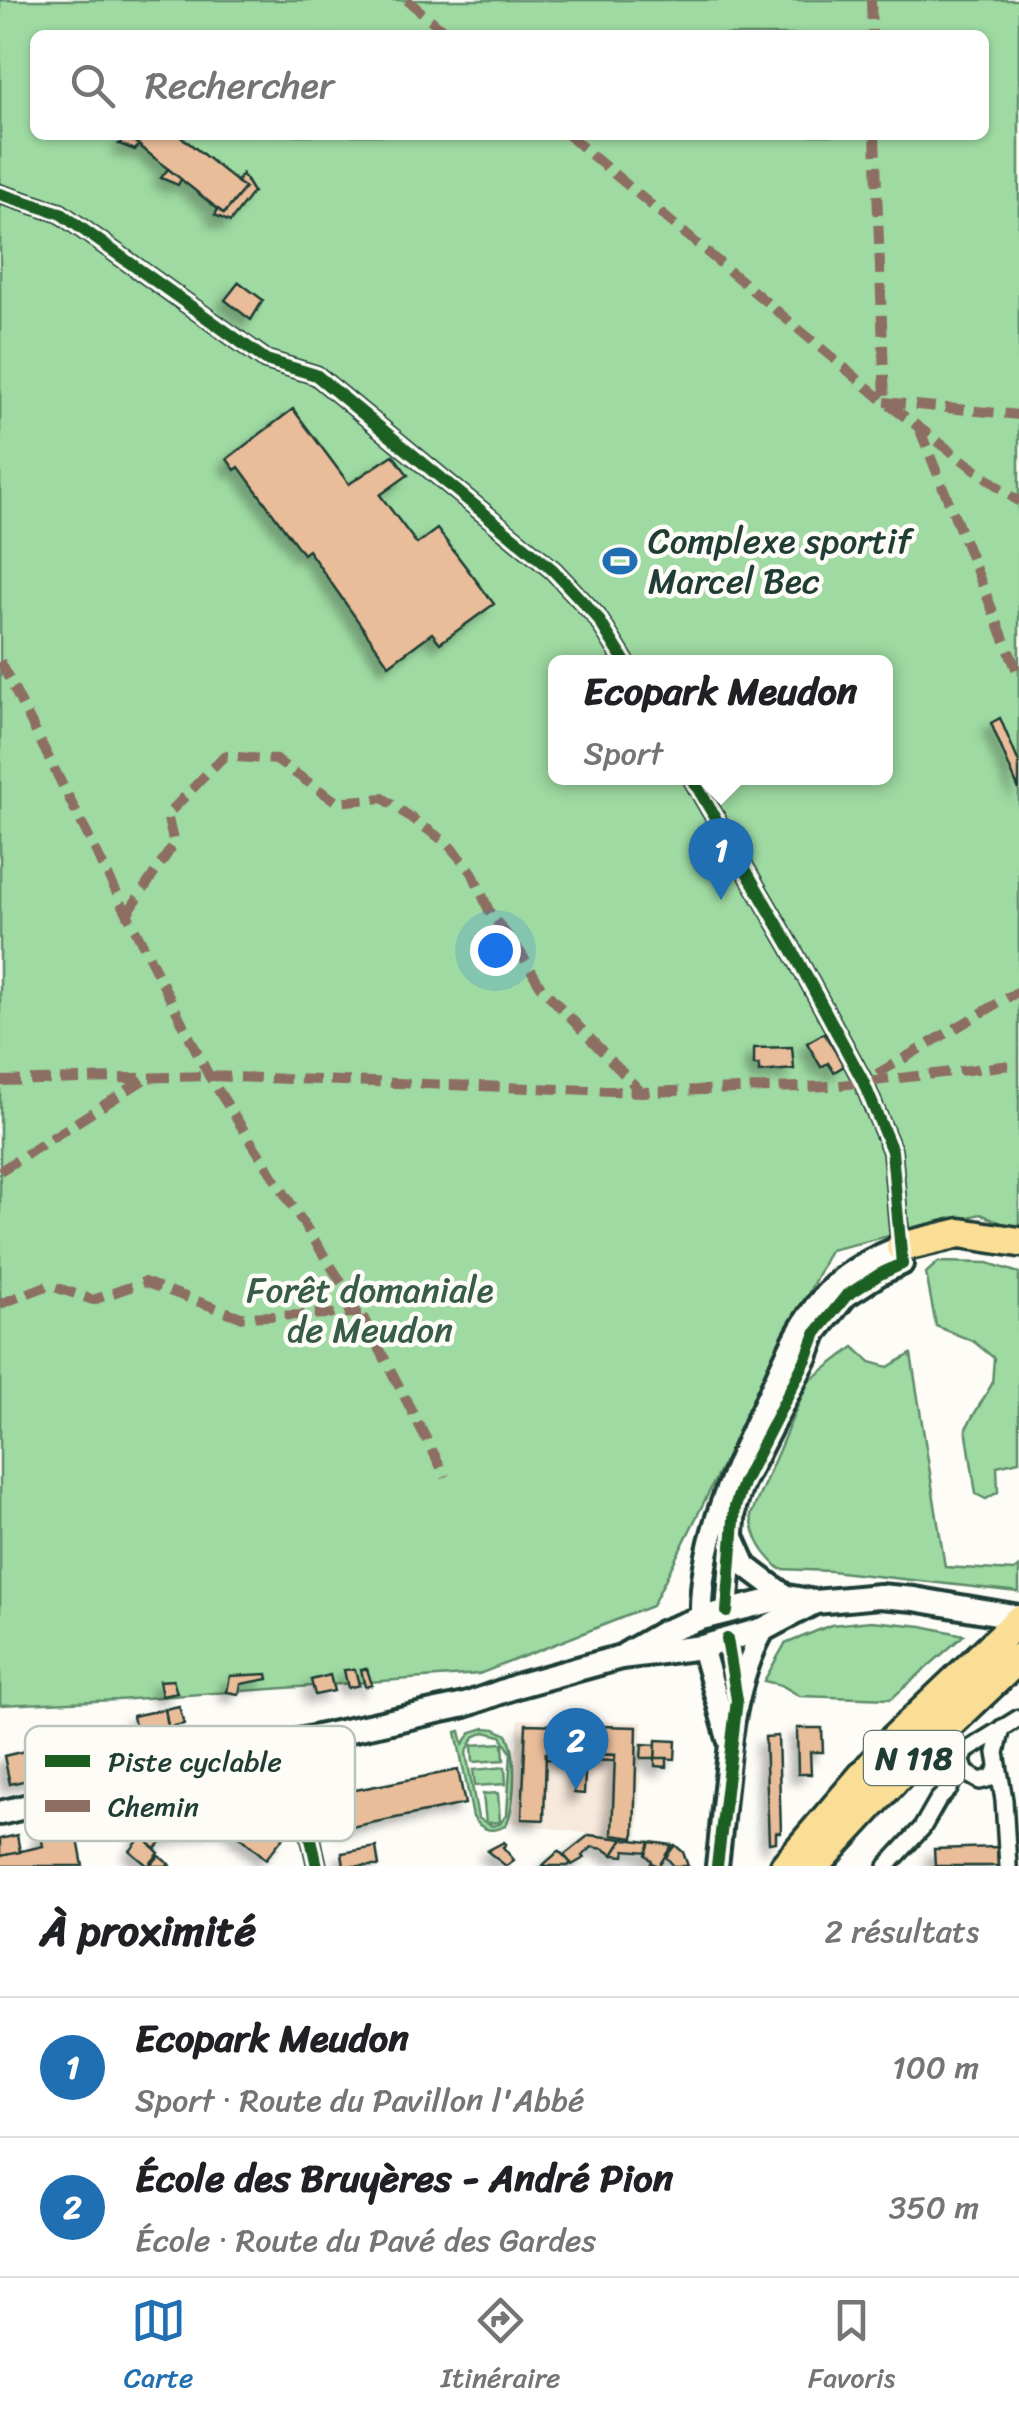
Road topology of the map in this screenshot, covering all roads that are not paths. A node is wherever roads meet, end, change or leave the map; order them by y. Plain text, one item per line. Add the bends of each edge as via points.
1 (0, 194) edge
2 (620, 655) edge
3 (696, 785) edge
4 (1019, 1242) edge
5 (902, 1256) junction
6 (1019, 1258) edge
7 (731, 1533) junction
8 (787, 1597) junction
9 (814, 1602) junction
10 (727, 1612) junction
11 (701, 1618) junction
12 (1019, 1619) edge
13 (764, 1629) junction
14 (727, 1639) junction
15 (702, 1647) junction
16 (621, 1658) junction
17 (1019, 1658) edge
18 (737, 1700) junction
19 (1019, 1718) edge
20 (355, 1729) edge
21 (732, 1751) junction
22 (992, 1756) junction
23 (962, 1762) junction
24 (977, 1780) junction
25 (950, 1789) junction
26 (1004, 1800) junction
27 (25, 1807) edge
28 (0, 1813) edge
29 (312, 1841) edge
30 (317, 1866) edge
31 (717, 1866) edge
32 (785, 1866) edge
33 (815, 1866) edge
34 (887, 1866) edge
35 (1008, 1866) edge

1 - 2 street via 60,214 266,360 316,375 553,570
3 - 5 street via 863,1081 892,1151
4 - 5 highway via 960,1234
5 - 6 highway via 996,1252
5 - 7 street via 846,1296 816,1333 742,1483
5 - 11 street via 853,1270 799,1330 715,1520
7 - 8 street via 746,1566
7 - 10 street
8 - 9 main road
8 - 10 main road
9 - 12 main road via 879,1596
9 - 13 main road
10 - 11 main road
10 - 14 main road
11 - 15 main road
11 - 16 main road
12 - 32 highway, N 118 via 894,1739
13 - 14 main road
13 - 18 street
14 - 15 main road
14 - 18 street
15 - 16 main road
15 - 21 street
16 - 20 main road via 465,1705
17 - 33 highway, N 118
18 - 21 street
19 - 22 street via 1002,1728
21 - 31 street
22 - 23 street via 966,1752
22 - 24 street via 991,1778
22 - 26 street
23 - 24 street
23 - 25 street
24 - 25 street
24 - 26 street
25 - 34 street
26 - 35 street
27 - 28 main road
29 - 30 street

